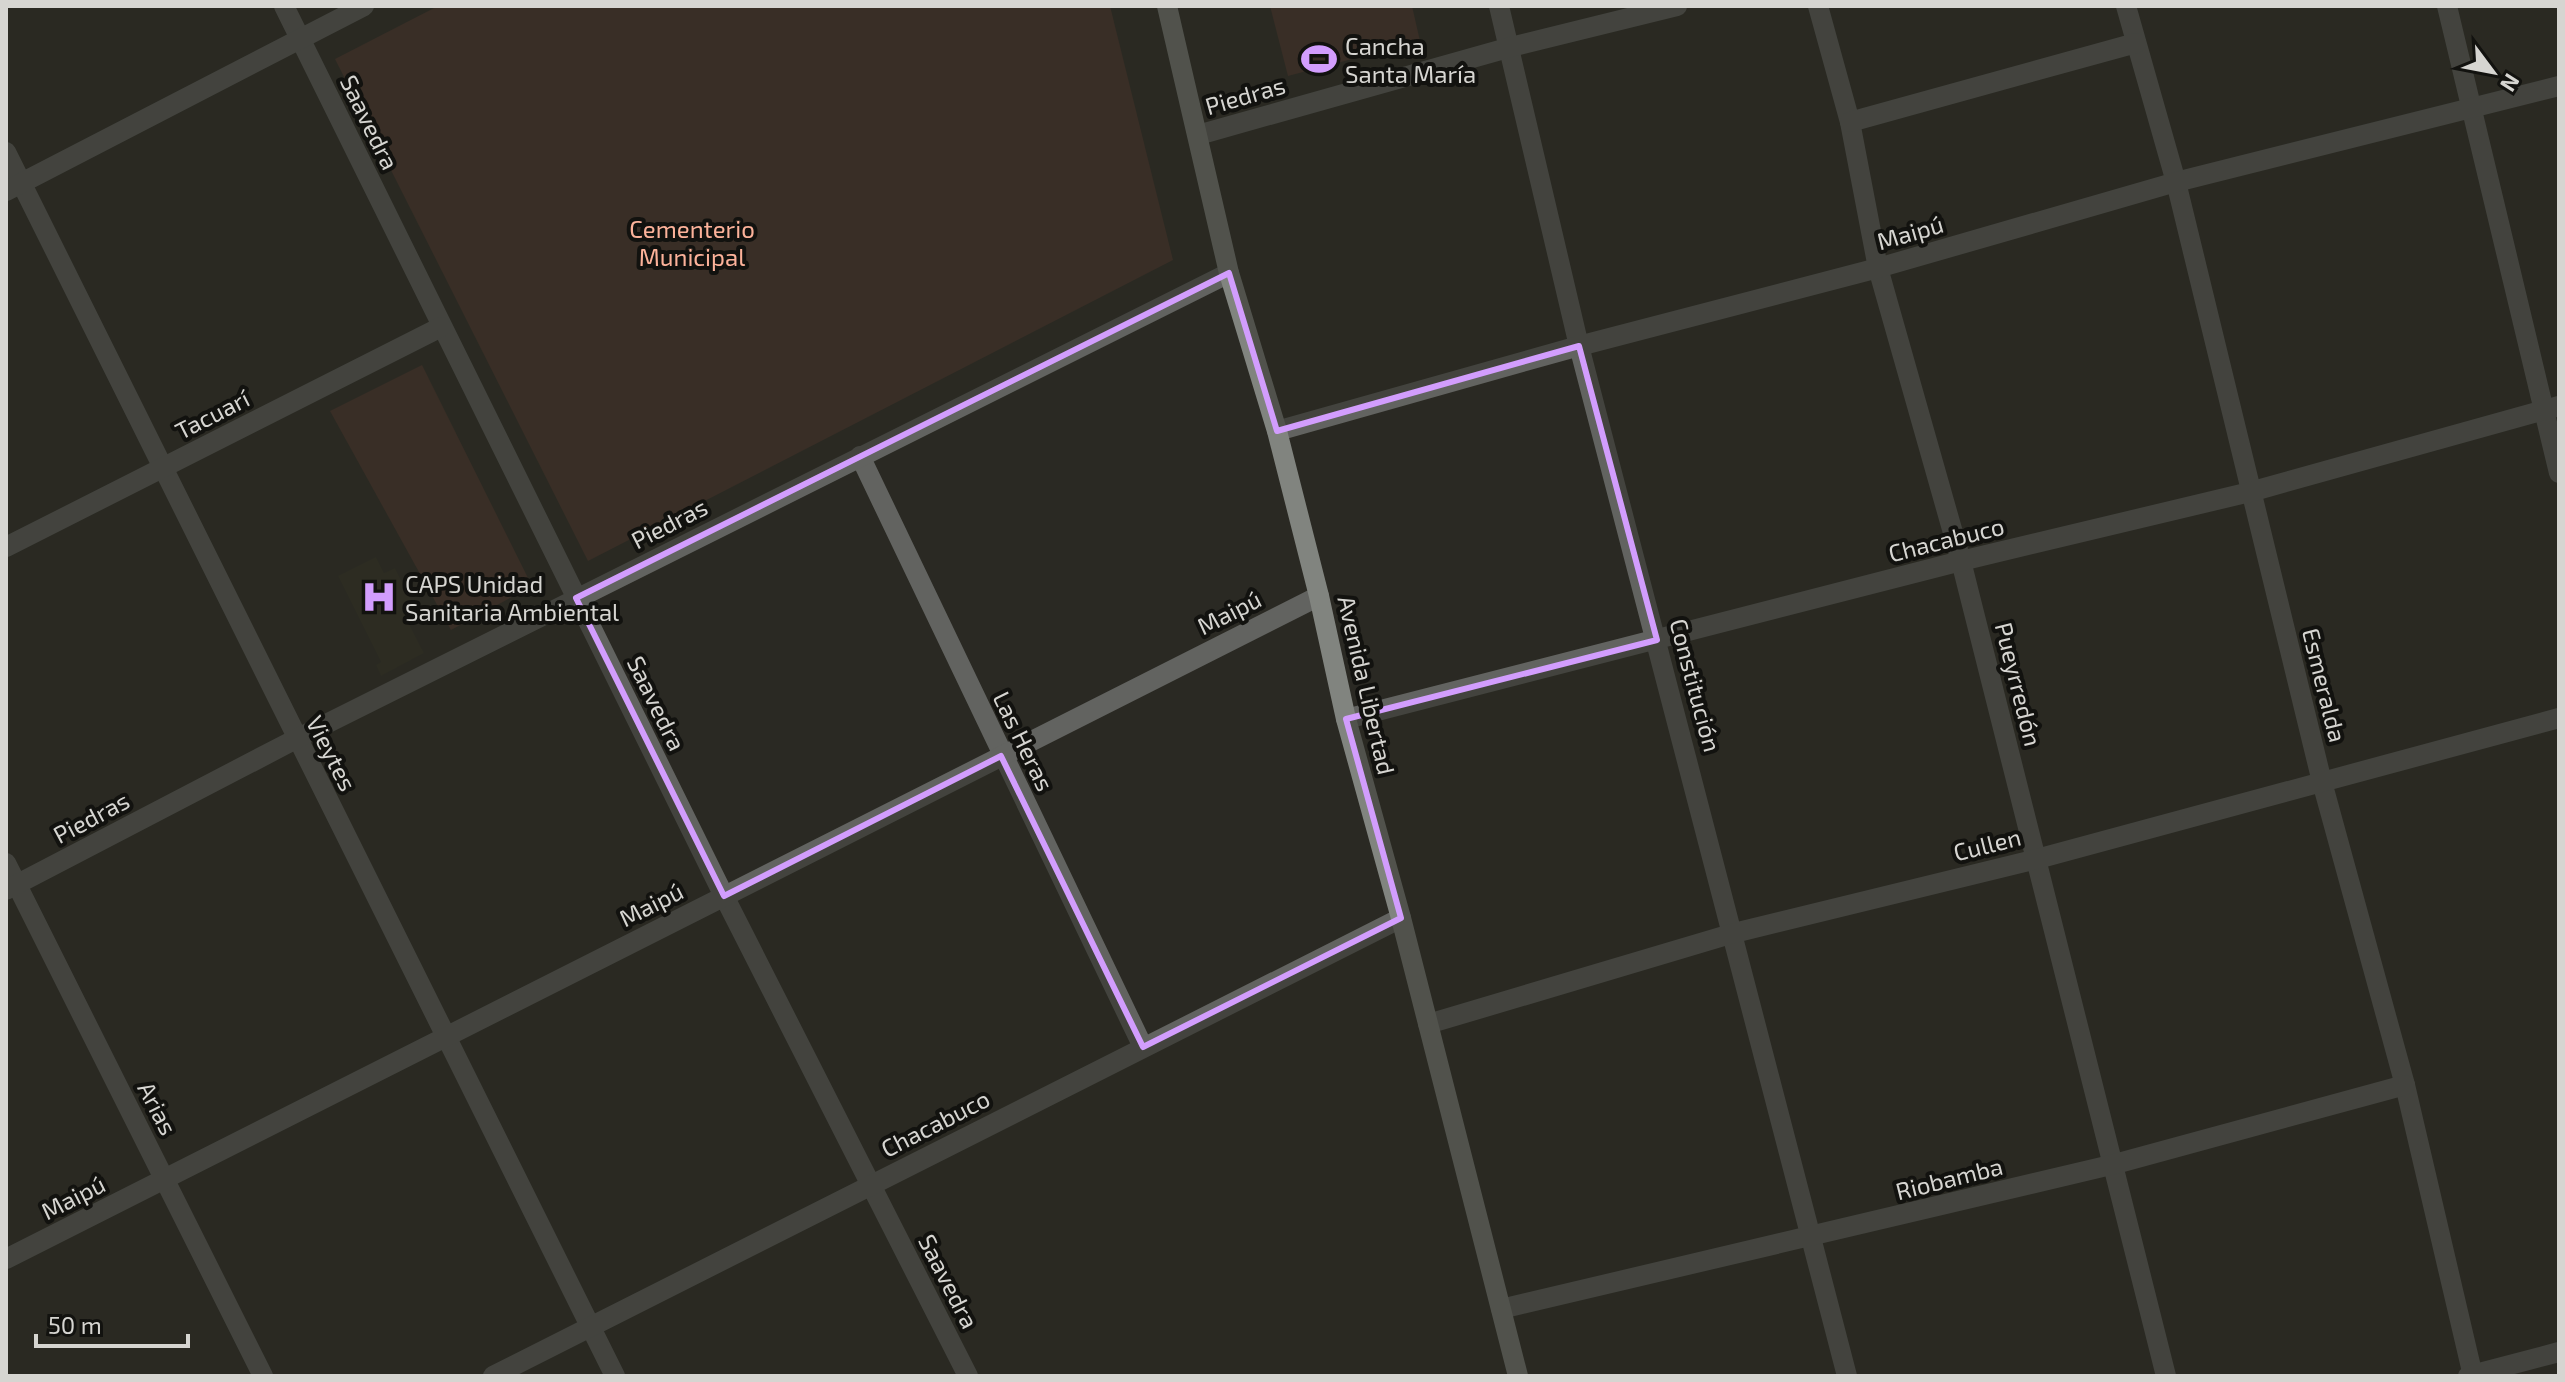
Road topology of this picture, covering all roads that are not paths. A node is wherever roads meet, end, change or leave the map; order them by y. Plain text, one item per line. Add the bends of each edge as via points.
1 (284, 6) edge
2 (364, 6) edge
3 (1167, 6) edge
4 (1499, 6) edge
5 (1677, 6) edge
6 (1818, 6) edge
7 (2126, 6) edge
8 (2447, 6) edge
9 (300, 38) junction
10 (2136, 43) junction
11 (1511, 47) junction
12 (2559, 86) edge
13 (2474, 109) junction
14 (1850, 122) junction
15 (1198, 135) junction
16 (6, 152) edge
17 (2176, 182) junction
18 (14, 187) edge
19 (1878, 268) junction
20 (1229, 273) junction
21 (441, 327) junction
22 (1579, 346) junction
23 (2551, 409) edge
24 (1277, 431) junction
25 (860, 456) junction
26 (161, 469) junction
27 (2559, 473) edge
28 (2250, 492) junction
29 (6, 547) edge
30 (1961, 561) junction
31 (1319, 596) junction
32 (576, 598) junction
33 (1657, 640) junction
34 (2559, 718) edge
35 (1346, 719) junction
36 (296, 739) junction
37 (1001, 756) junction
38 (2322, 782) junction
39 (2037, 859) junction
40 (6, 863) edge
41 (12, 888) edge
42 (724, 896) junction
43 (1401, 918) junction
44 (1734, 933) junction
45 (1428, 1024) junction
46 (445, 1037) junction
47 (1143, 1047) junction
48 (2405, 1085) junction
49 (2115, 1164) junction
50 (164, 1179) junction
51 (871, 1185) junction
52 (1811, 1238) junction
53 (6, 1259) edge
54 (1501, 1309) junction
55 (591, 1327) junction
56 (2559, 1352) edge
57 (263, 1376) edge
58 (493, 1376) edge
59 (615, 1376) edge
60 (968, 1376) edge
61 (1518, 1376) edge
62 (1847, 1376) edge
63 (2166, 1376) edge
64 (2472, 1376) edge

1 - 9 street, Saavedra
2 - 9 street
3 - 15 main road, Avenida Libertad
4 - 11 street, Constitución
5 - 11 street, Piedras
6 - 14 street, Pueyrredón
7 - 10 street, Esmeralda
8 - 13 street
9 - 18 street
9 - 21 street, Saavedra
10 - 14 street
10 - 17 street, Esmeralda
11 - 15 street, Piedras
11 - 22 street, Constitución
12 - 13 street, Maipú
13 - 17 street, Maipú
13 - 23 street
14 - 19 street, Pueyrredón
15 - 20 main road, Avenida Libertad
16 - 18 street, Vieytes
17 - 19 street, Maipú
17 - 28 street, Esmeralda
18 - 26 street, Vieytes
19 - 22 street, Maipú
19 - 30 street, Pueyrredón
20 - 24 main road, Avenida Libertad
20 - 25 street, Piedras
21 - 26 street, Tacuarí
21 - 32 street, Saavedra
22 - 24 street, Maipú
22 - 33 street, Constitución
23 - 27 street
23 - 28 street, Chacabuco
24 - 31 main road, Avenida Libertad
25 - 32 street, Piedras
25 - 37 street, Las Heras
26 - 29 street, Tacuarí
26 - 36 street, Vieytes
28 - 30 street, Chacabuco
28 - 38 street, Esmeralda
30 - 33 street, Chacabuco
30 - 39 street, Pueyrredón
31 - 35 main road, Avenida Libertad
31 - 37 street, Maipú
32 - 36 street, Piedras
32 - 42 street, Saavedra
33 - 35 street, Chacabuco
33 - 44 street, Constitución
34 - 38 street, Cullen
35 - 43 main road, Avenida Libertad
36 - 41 street, Piedras
36 - 46 street, Vieytes
37 - 42 street, Maipú
37 - 47 street, Las Heras
38 - 39 street, Cullen
38 - 48 street, Esmeralda
39 - 44 street, Cullen
39 - 49 street, Pueyrredón
40 - 41 street, Arias
41 - 50 street, Arias
42 - 46 street, Maipú
42 - 51 street, Saavedra
43 - 45 main road, Avenida Libertad
43 - 47 street, Chacabuco
44 - 45 street, Cullen
44 - 52 street, Constitución
45 - 54 main road, Avenida Libertad
46 - 50 street, Maipú
46 - 55 street, Vieytes
47 - 51 street, Chacabuco
48 - 49 street, Riobamba
48 - 64 street, Esmeralda
49 - 52 street, Riobamba
49 - 63 street, Pueyrredón
50 - 53 street, Maipú
50 - 57 street, Arias
51 - 55 street, Chacabuco
51 - 60 street, Saavedra
52 - 54 street, Riobamba
52 - 62 street, Constitución
54 - 61 main road, Avenida Libertad
55 - 58 street, Chacabuco
55 - 59 street, Vieytes
56 - 64 street

